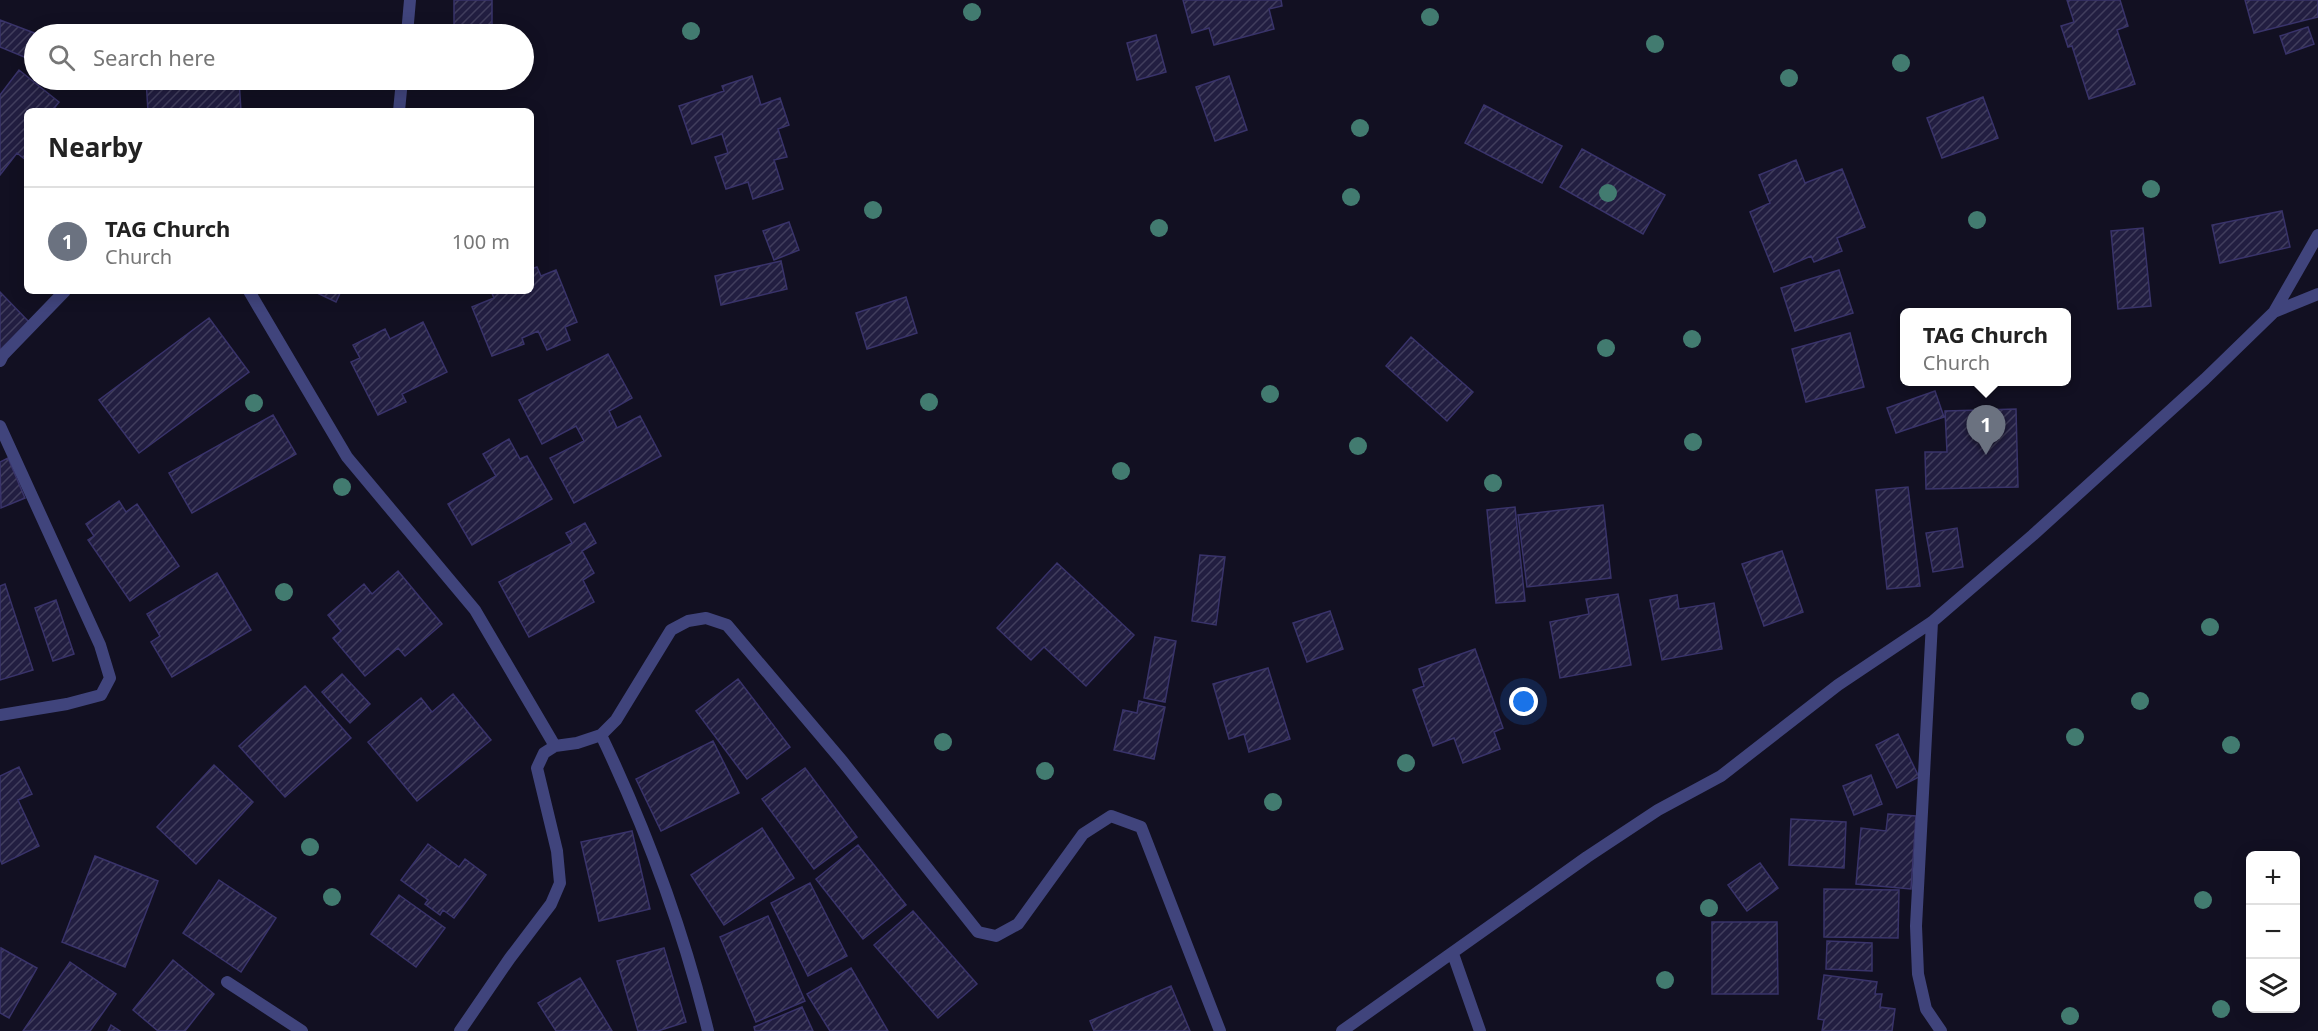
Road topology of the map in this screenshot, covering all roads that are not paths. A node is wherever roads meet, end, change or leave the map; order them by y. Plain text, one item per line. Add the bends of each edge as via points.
1 (410, 0) edge
2 (408, 24) edge
3 (401, 90) edge
4 (399, 108) edge
5 (2318, 236) edge
6 (62, 294) edge
7 (251, 294) edge
8 (2318, 294) edge
9 (2274, 312) junction
10 (0, 361) edge
11 (0, 426) edge
12 (1932, 622) junction
13 (0, 715) edge
14 (601, 735) junction
15 (555, 746) junction
16 (1453, 954) junction
17 (227, 982) dead end
18 (703, 1011) junction
19 (302, 1031) edge
20 (460, 1031) edge
21 (703, 1031) edge
22 (708, 1031) edge
23 (1220, 1031) edge
24 (1342, 1031) edge
25 (1480, 1031) edge
26 (1941, 1031) edge

1 - 2 street
3 - 4 street
5 - 9 street
6 - 10 street
7 - 15 street via 347,457 475,610
8 - 9 street
9 - 12 street via 2033,535
11 - 13 street via 100,645 110,678 101,695
12 - 16 street via 1838,685 1722,776 1658,810
12 - 26 street via 1916,926 1923,998
14 - 15 street via 577,744
14 - 18 street via 630,797 679,929
14 - 23 street via 616,720 671,630 706,618 727,625 843,762 978,932 996,936 1018,924 1083,834 1111,816 1141,827
15 - 20 street via 544,753 537,768 557,851 560,883 551,904
16 - 24 street
16 - 25 street
17 - 19 street
18 - 21 street
18 - 22 street

